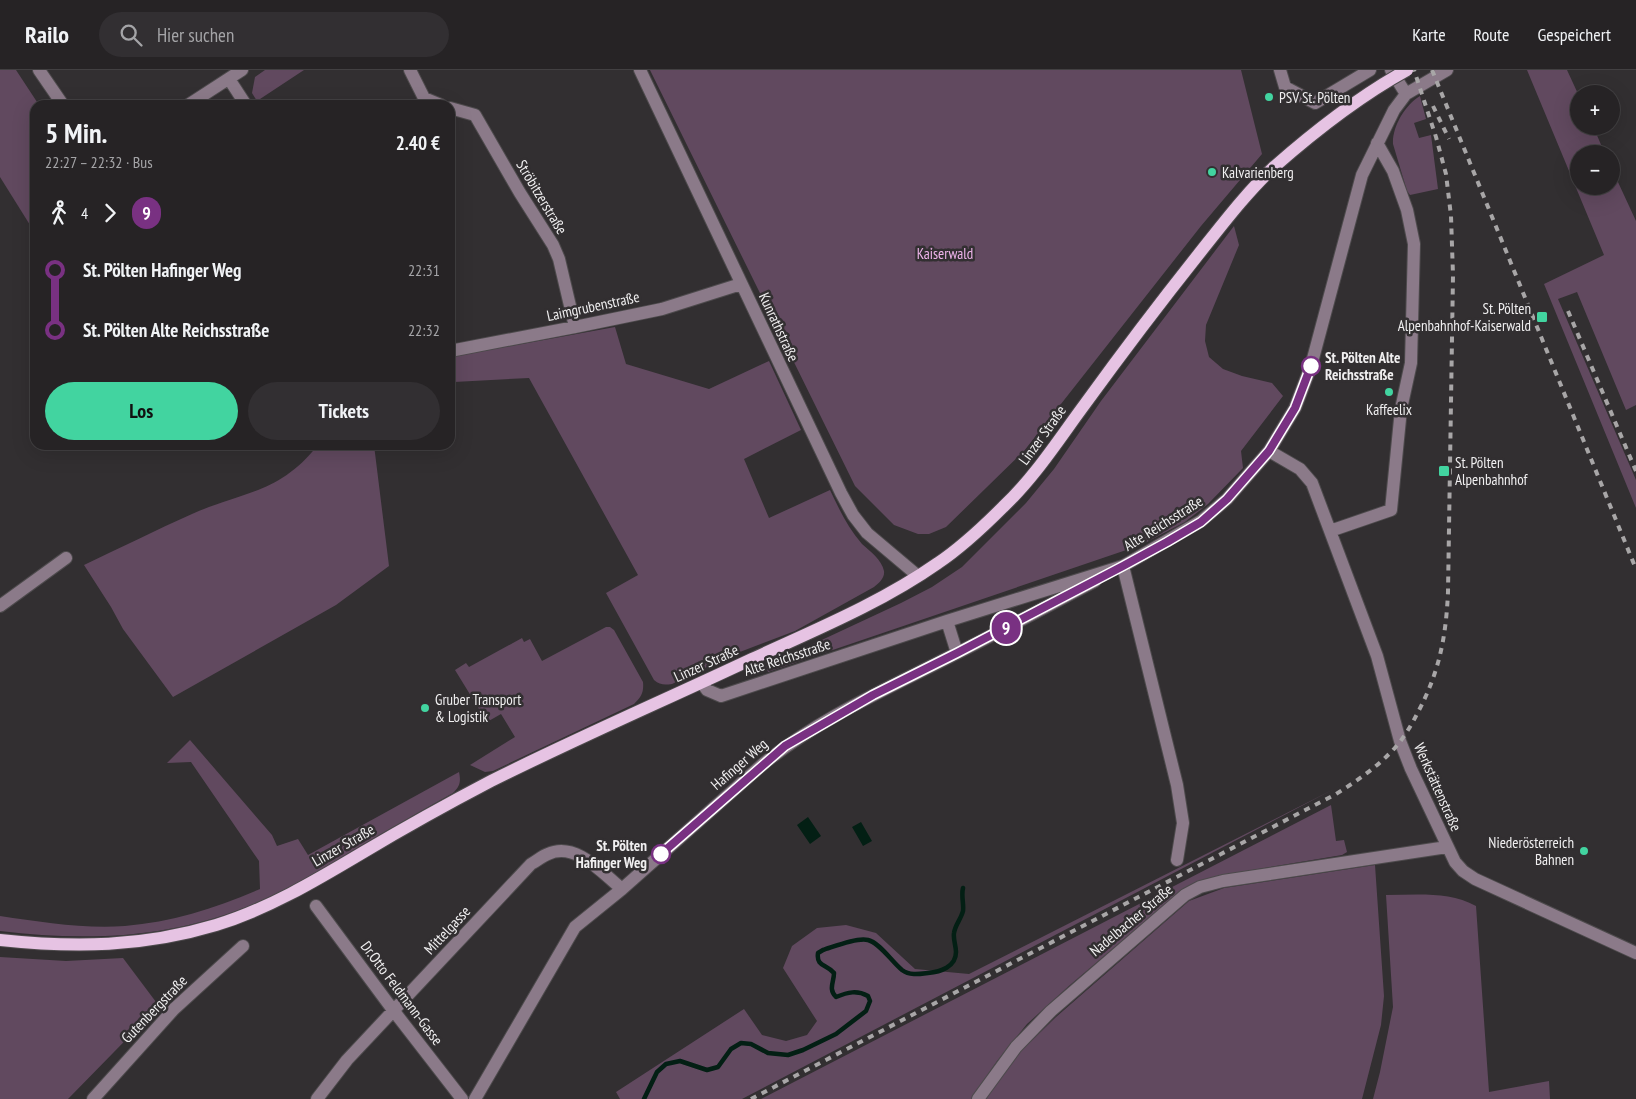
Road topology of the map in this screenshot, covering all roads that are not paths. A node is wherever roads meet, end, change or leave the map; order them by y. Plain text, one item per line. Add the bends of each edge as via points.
1 (39, 70) edge
2 (242, 70) edge
3 (410, 70) edge
4 (640, 70) edge
5 (1280, 70) edge
6 (1370, 70) edge
7 (1391, 70) edge
8 (1407, 70) edge
9 (1447, 70) edge
10 (229, 79) junction
11 (1406, 94) junction
12 (60, 100) edge
13 (196, 100) edge
14 (243, 100) edge
15 (427, 100) edge
16 (455, 109) edge
17 (1377, 143) junction
18 (741, 284) junction
19 (575, 327) junction
20 (455, 350) edge
21 (1269, 451) junction
22 (1330, 531) junction
23 (66, 558) dead end
24 (1123, 566) junction
25 (918, 576) junction
26 (0, 606) edge
27 (947, 621) junction
28 (957, 653) junction
29 (702, 683) junction
30 (1448, 847) junction
31 (1177, 860) dead end
32 (622, 889) junction
33 (316, 906) dead end
34 (0, 940) edge
35 (243, 946) dead end
36 (1636, 953) edge
37 (393, 1010) junction
38 (93, 1099) edge
39 (317, 1099) edge
40 (462, 1099) edge
41 (475, 1099) edge
42 (978, 1099) edge

1 - 12 street
2 - 10 street
3 - 15 street
4 - 18 street, Kunrathstraße
5 - 6 street via 1285,87 1315,103
7 - 11 street
8 - 25 main road, Linzer Straße, bridge via 1332,118 1262,179 1152,312 1034,474 970,538
9 - 11 street, Alte Reichsstraße
10 - 13 street
10 - 14 street
11 - 17 street, Alte Reichsstraße
16 - 19 street, Ströbitzerstraße via 475,115 553,245
17 - 21 street, Alte Reichsstraße via 1358,187 1311,366 1295,408
17 - 22 street via 1394,171 1414,244 1411,363 1402,409 1391,510
18 - 19 street, Laimgrubenstraße via 662,309
18 - 25 street, Kunrathstraße via 853,515 867,533
19 - 20 street, Laimgrubenstraße
21 - 22 street, Werkstättenstraße via 1300,470 1312,483
21 - 24 street, Alte Reichsstraße via 1227,499 1201,522
22 - 30 street, Werkstättenstraße via 1377,656 1400,741
23 - 26 street
24 - 27 street, Alte Reichsstraße
24 - 28 street, Hafinger Weg
24 - 31 street via 1178,785 1182,823
25 - 29 main road, Linzer Straße via 845,616
27 - 28 street
27 - 29 street, Alte Reichsstraße via 721,696 707,690
28 - 32 street, Hafinger Weg via 873,695 785,746
29 - 34 main road, Linzer Straße via 485,784 305,887 238,918 191,932 140,941 64,946
30 - 36 street, Werkstättenstraße via 1455,862 1475,879
30 - 42 street, Nadelbacher Straße via 1223,881 1185,895 1051,1011 1016,1047
32 - 37 street, Mittelgasse via 582,857 566,850 548,853 531,864
32 - 41 street, Hafinger Weg via 575,928
33 - 37 street, Dr.Otto Feldmann-Gasse
35 - 38 street, Gutenbergstraße via 174,1009
37 - 39 street, Mittelgasse via 347,1060
37 - 40 street, Dr.Otto Feldmann-Gasse

